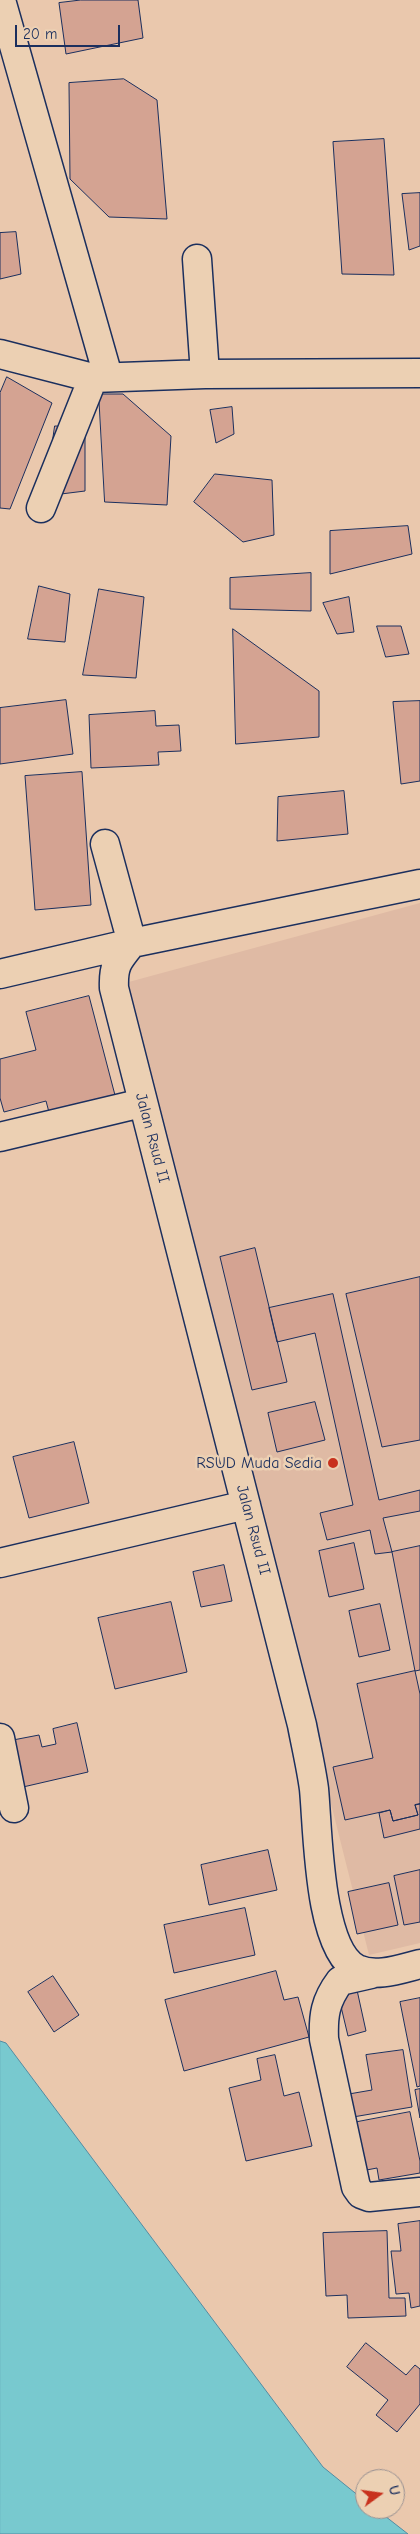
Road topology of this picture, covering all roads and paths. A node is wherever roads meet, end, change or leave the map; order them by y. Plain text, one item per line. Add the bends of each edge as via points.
1 (0, 0) edge
2 (197, 259) dead end
3 (0, 354) edge
4 (420, 373) edge
5 (205, 374) junction
6 (100, 377) junction
7 (41, 508) dead end
8 (105, 844) dead end
9 (420, 884) edge
10 (132, 943) junction
11 (0, 974) edge
12 (142, 1103) junction
13 (0, 1137) edge
14 (246, 1505) junction
15 (0, 1563) edge
16 (0, 1738) edge
17 (14, 1808) dead end
18 (420, 1964) edge
19 (371, 1974) junction
20 (420, 2192) edge

1 - 6 street
2 - 5 street
3 - 6 street
4 - 5 street
5 - 6 street
6 - 7 street
8 - 10 street
9 - 10 street
10 - 11 street
10 - 12 street, Jalan Rsud II via 117,960 113,972
12 - 13 street
12 - 14 street, Jalan Rsud II
14 - 15 street
14 - 19 street, Jalan Rsud II via 302,1725 313,1786 328,1923 342,1957 355,1968
16 - 17 street
18 - 19 street
19 - 20 street via 340,1982 329,1997 323,2019 324,2040 356,2187 369,2197

